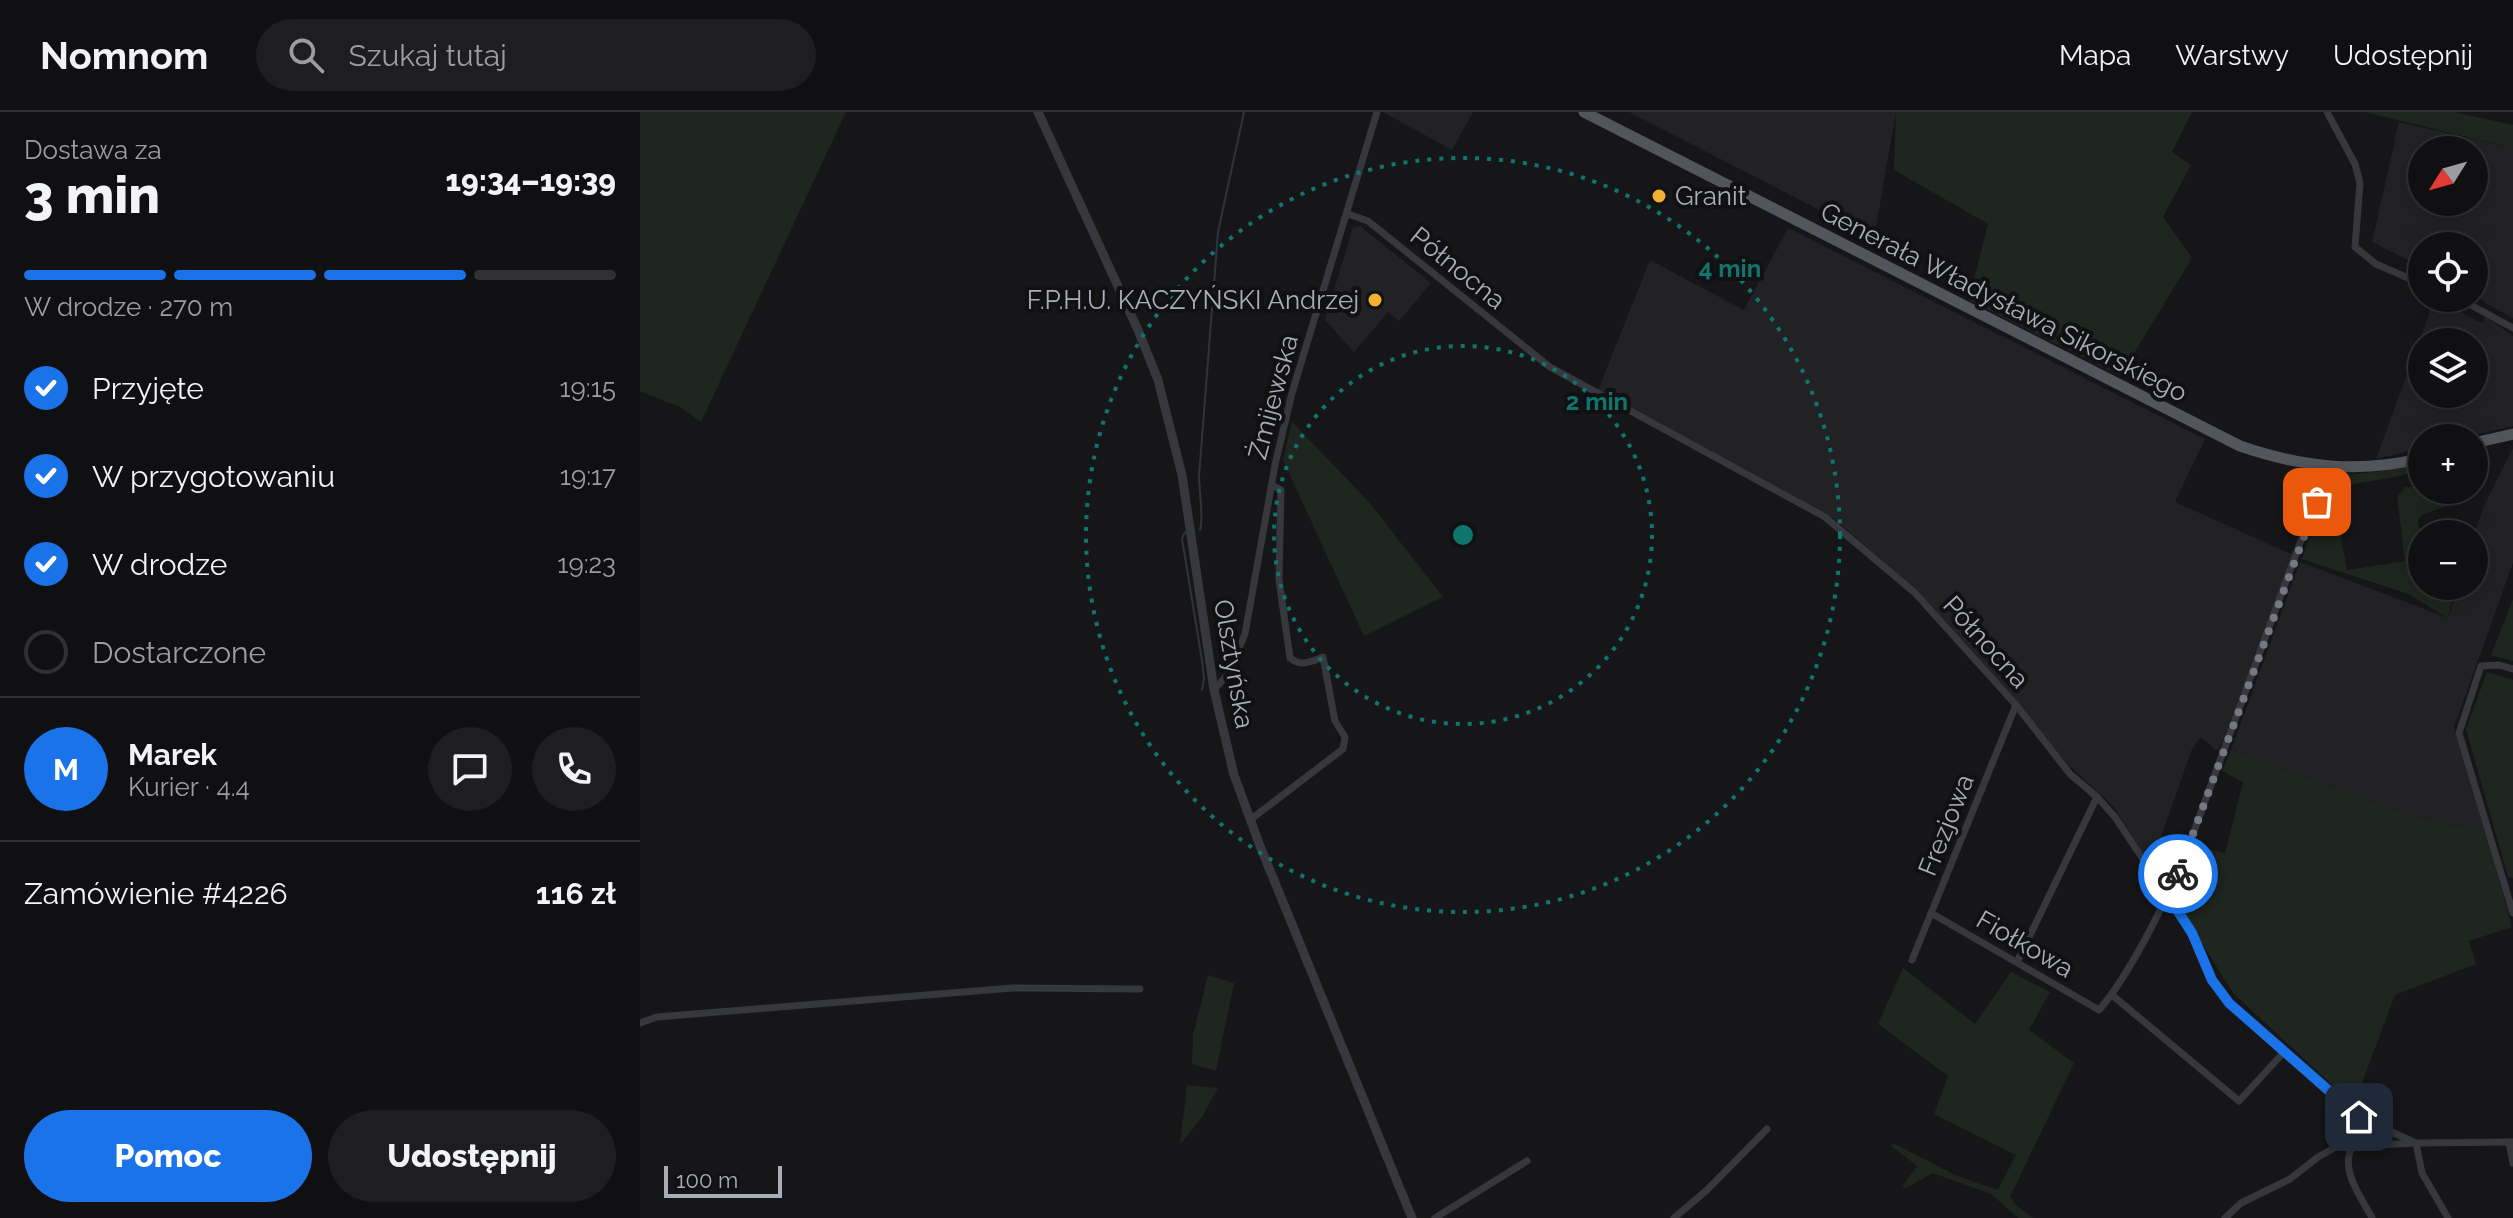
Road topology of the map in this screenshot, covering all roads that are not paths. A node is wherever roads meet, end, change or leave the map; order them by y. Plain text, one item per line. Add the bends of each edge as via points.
1 (1038, 112) edge
2 (1377, 112) edge
3 (1584, 112) edge
4 (2327, 112) edge
5 (1348, 214) junction
6 (2408, 279) edge
7 (2484, 312) edge
8 (2513, 328) edge
9 (2513, 434) edge
10 (2488, 440) edge
11 (2408, 461) edge
12 (2328, 467) junction
13 (1272, 485) junction
14 (2513, 669) edge
15 (1214, 690) junction
16 (2016, 705) junction
17 (2097, 797) junction
18 (1250, 820) junction
19 (2168, 896) junction
20 (1931, 913) junction
21 (2513, 913) edge
22 (1912, 960) dead end
23 (2017, 962) junction
24 (1140, 989) dead end
25 (2112, 995) junction
26 (640, 1023) edge
27 (2285, 1051) junction
28 (1767, 1129) dead end
29 (2511, 1142) edge
30 (2416, 1143) junction
31 (2352, 1146) junction
32 (1527, 1161) dead end
33 (2513, 1163) edge
34 (1412, 1218) edge
35 (1435, 1218) edge
36 (1674, 1218) edge
37 (2225, 1218) edge
38 (2372, 1218) edge
39 (2448, 1218) edge

1 - 15 street, Olsztyńska via 1158,380 1182,475
2 - 5 street, Żmijewska
3 - 12 main road, Generała Władysława Sikorskiego via 2225,439 2276,458
4 - 6 street via 2360,183 2355,247
5 - 13 street, Żmijewska via 1292,393
5 - 16 street, Północna via 1368,221 1550,367 1834,524 1922,599
7 - 8 street
9 - 10 main road
11 - 12 main road, Generała Władysława Sikorskiego via 2371,468
12 - 19 street
13 - 15 street, Żmijewska via 1245,634 1229,673
13 - 18 street via 1281,490 1279,580 1290,658 1305,664 1323,657 1335,721 1345,737 1343,749
14 - 21 street via 2481,666 2459,733
15 - 18 street, Olsztyńska
16 - 17 street, Północna via 2070,774
16 - 20 street, Frezjowa
17 - 19 street, Północna
17 - 23 street
18 - 34 street, Olsztyńska
19 - 25 street
19 - 27 street, Północna via 2229,1003
20 - 22 street, Frezjowa
20 - 23 street, Fiołkowa
23 - 25 street, Fiołkowa via 2099,1010
24 - 26 street via 1012,988 657,1017
25 - 27 street via 2239,1101
27 - 30 street, Północna via 2345,1108
28 - 36 street
29 - 30 street, Północna
29 - 33 street
30 - 31 street
30 - 39 street via 2422,1173
31 - 37 street via 2318,1157
31 - 38 street via 2347,1169
32 - 35 street

